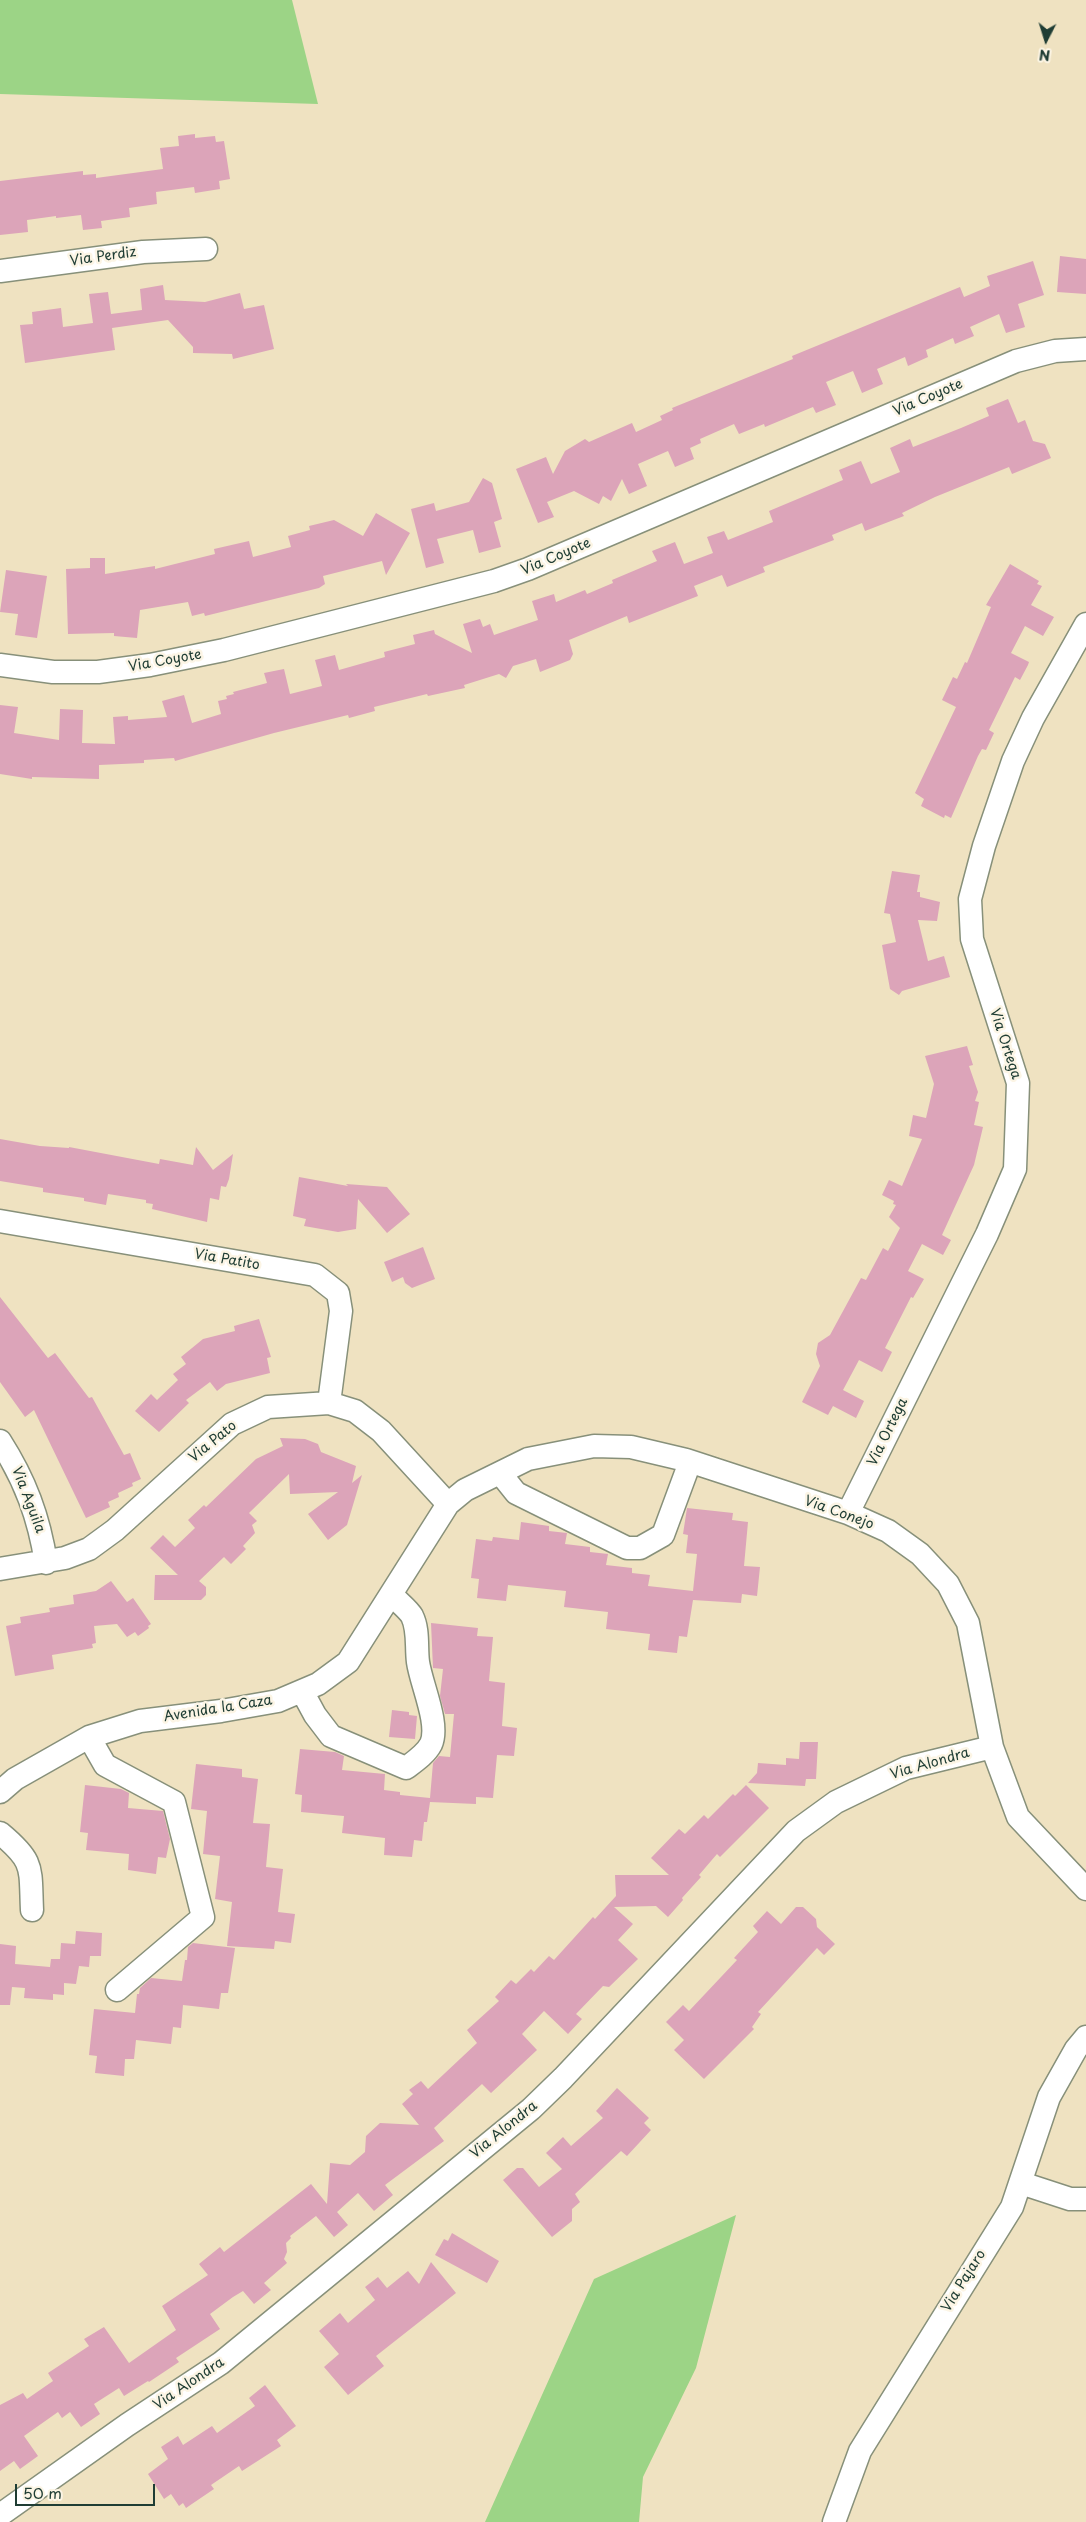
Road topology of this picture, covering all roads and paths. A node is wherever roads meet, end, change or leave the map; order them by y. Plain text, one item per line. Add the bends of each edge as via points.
1 (206, 249) dead end
2 (0, 271) edge
3 (1086, 349) edge
4 (1086, 624) edge
5 (0, 665) edge
6 (0, 1221) edge
7 (330, 1403) junction
8 (0, 1441) edge
9 (690, 1462) junction
10 (500, 1473) junction
11 (448, 1504) junction
12 (848, 1513) junction
13 (46, 1563) junction
14 (0, 1570) edge
15 (391, 1594) junction
16 (302, 1691) junction
17 (89, 1737) junction
18 (992, 1747) junction
19 (0, 1792) edge
20 (0, 1832) edge
21 (1086, 1889) edge
22 (32, 1910) dead end
23 (117, 1990) dead end
24 (1086, 2037) edge
25 (1022, 2183) junction
26 (1086, 2199) edge
27 (0, 2515) edge
28 (834, 2522) edge

1 - 2 street, Via Perdiz via 143,252
3 - 5 street, Via Coyote via 1056,351 1016,361 494,581 150,666 53,672
4 - 12 street, Via Ortega via 1033,718 1013,761 970,898 972,939 1018,1083 1015,1169 987,1234
6 - 7 street, Via Patito via 315,1275 338,1293 341,1311
7 - 11 street, Via Pato via 354,1412 380,1431
7 - 13 street, Via Pato via 268,1407 232,1424 89,1549
8 - 13 street, Via Aguila via 18,1468 41,1526
9 - 10 street, Via Conejo via 632,1447 594,1446 528,1459
9 - 10 street via 663,1535 640,1548 627,1548 516,1493
9 - 12 street, Via Conejo
10 - 11 street, Via Conejo via 465,1490
11 - 15 street, Avenida la Caza
12 - 18 street, Via Conejo via 888,1532 920,1554 948,1584 968,1623
13 - 14 street, Via Pato
15 - 16 street, Avenida la Caza via 348,1662 318,1684
15 - 16 street via 412,1616 420,1675 433,1720 431,1744 417,1760 406,1768 331,1736
16 - 17 street, Avenida la Caza via 278,1701 140,1721
17 - 19 street, Avenida la Caza via 16,1779
17 - 23 street via 105,1765 174,1802 202,1917
18 - 21 street, Via Conejo via 1018,1817
18 - 27 street, Via Alondra via 898,1771 836,1802 796,1831 531,2109 221,2363
20 - 22 street via 20,1850 30,1866
24 - 25 street, Via Pajaro via 1049,2096
25 - 26 street via 1070,2199
25 - 28 street, Via Pajaro via 1012,2207 860,2451

